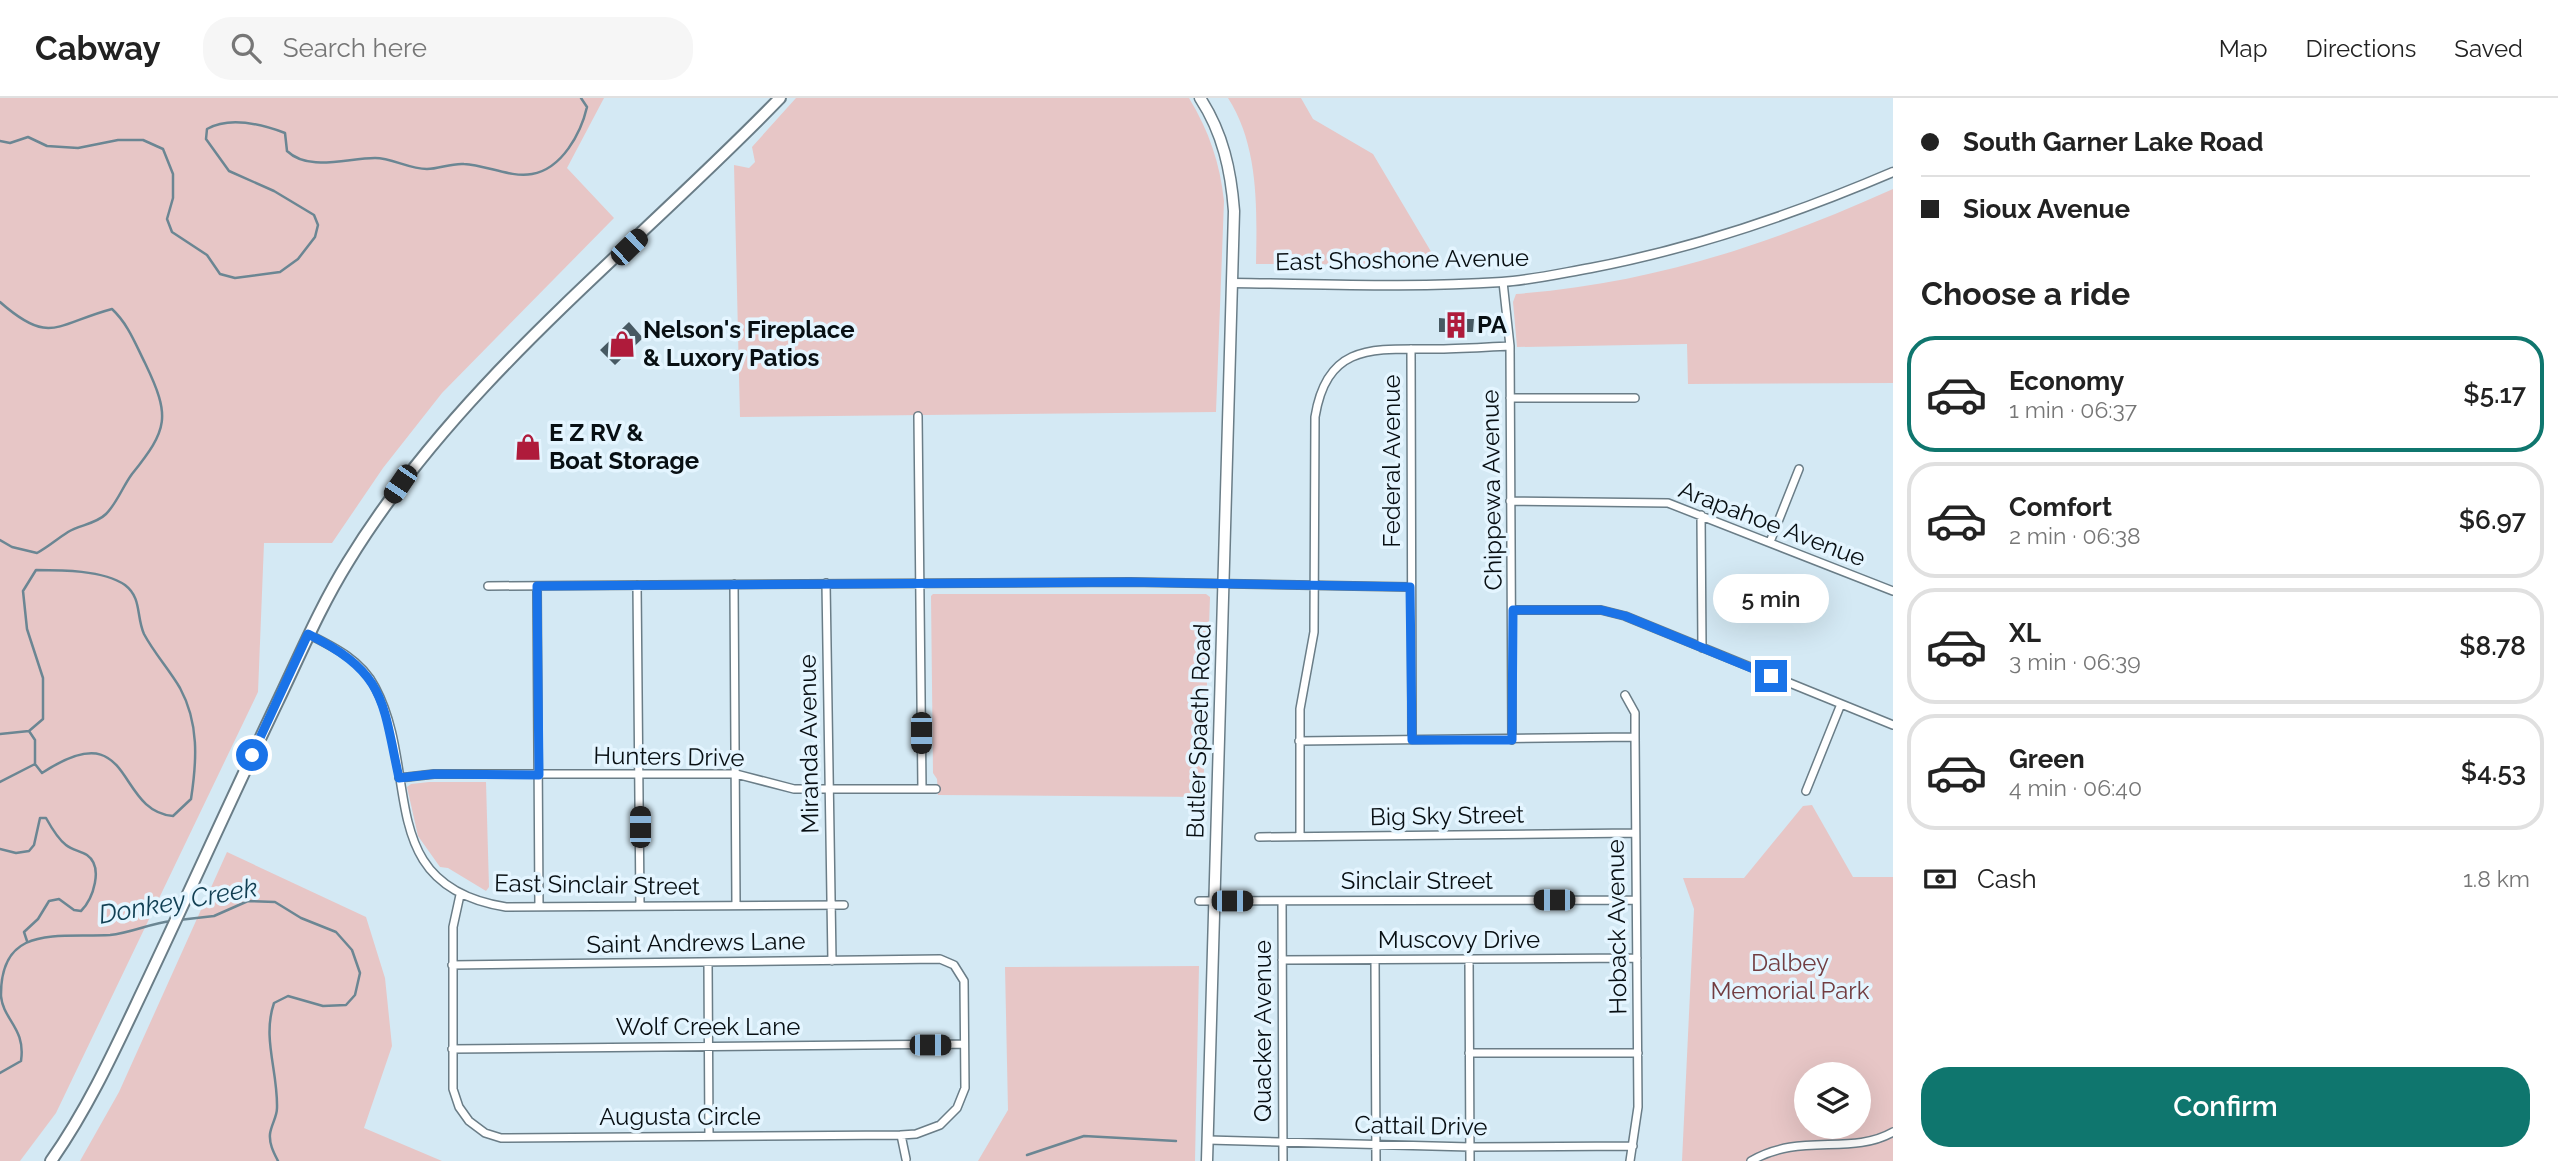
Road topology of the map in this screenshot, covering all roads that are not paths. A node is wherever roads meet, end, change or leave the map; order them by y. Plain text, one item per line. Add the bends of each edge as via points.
1 (780, 98) edge
2 (1200, 98) edge
3 (1893, 172) edge
4 (1503, 282) junction
5 (1232, 283) junction
6 (1510, 346) junction
7 (1411, 349) junction
8 (1510, 398) junction
9 (1635, 398) dead end
10 (918, 416) dead end
11 (1799, 469) dead end
12 (1510, 501) junction
13 (1701, 515) junction
14 (1770, 542) junction
15 (827, 583) junction
16 (920, 583) junction
17 (734, 584) junction
18 (1224, 584) junction
19 (637, 585) junction
20 (488, 586) dead end
21 (537, 586) junction
22 (1314, 586) junction
23 (1410, 587) junction
24 (1893, 591) edge
25 (1513, 610) junction
26 (308, 634) junction
27 (1702, 649) junction
28 (1625, 695) dead end
29 (1841, 704) junction
30 (1893, 725) edge
31 (1635, 737) junction
32 (1412, 740) junction
33 (1512, 740) junction
34 (1299, 741) junction
35 (640, 774) junction
36 (736, 774) junction
37 (539, 775) junction
38 (399, 778) junction
39 (830, 789) junction
40 (922, 789) junction
41 (936, 789) dead end
42 (1805, 791) dead end
43 (1636, 833) junction
44 (1300, 836) junction
45 (1259, 837) dead end
46 (460, 895) junction
47 (1636, 900) junction
48 (1199, 901) dead end
49 (1215, 901) junction
50 (1282, 901) junction
51 (736, 905) junction
52 (830, 905) junction
53 (844, 905) dead end
54 (640, 906) junction
55 (539, 907) junction
56 (1637, 958) junction
57 (940, 959) joint
58 (1469, 959) junction
59 (1282, 960) junction
60 (1376, 960) junction
61 (832, 961) junction
62 (708, 962) junction
63 (452, 965) junction
64 (964, 1044) junction
65 (708, 1047) junction
66 (452, 1049) junction
67 (1469, 1053) junction
68 (1637, 1053) junction
69 (1893, 1132) edge
70 (901, 1135) junction
71 (709, 1136) junction
72 (1208, 1140) junction
73 (1283, 1143) junction
74 (1376, 1145) junction
75 (1633, 1146) junction
76 (1469, 1147) junction
77 (906, 1159) dead end
78 (51, 1161) edge
79 (1208, 1161) edge
80 (1283, 1161) edge
81 (1376, 1161) edge
82 (1470, 1161) edge
83 (1630, 1161) edge
84 (1751, 1161) edge

1 - 26 main road via 461,410 400,484 348,561
2 - 5 main road, Butler Spaeth Road via 1216,128 1230,175
3 - 4 street, East Shoshone Avenue via 1774,220 1687,247
4 - 5 street, East Shoshone Avenue
4 - 6 street, Chippewa Avenue
5 - 18 main road, Butler Spaeth Road
6 - 7 street
6 - 8 street, Chippewa Avenue
7 - 22 street via 1373,349 1350,358 1329,375 1319,395
7 - 23 street, Federal Avenue
8 - 9 street
8 - 12 street, Chippewa Avenue
10 - 16 street
11 - 14 street
12 - 13 street, Arapahoe Avenue via 1647,501
12 - 25 street, Chippewa Avenue
13 - 14 street, Arapahoe Avenue
13 - 27 street
14 - 24 street, Arapahoe Avenue
15 - 16 street
15 - 17 street
15 - 39 street, Miranda Avenue
16 - 18 street
16 - 40 street
17 - 19 street
17 - 36 street
18 - 22 street
18 - 49 main road, Butler Spaeth Road
19 - 21 street
19 - 35 street
20 - 21 street
21 - 37 street
22 - 23 street
22 - 34 street via 1314,632
23 - 32 street, Federal Avenue
25 - 27 street via 1601,610
25 - 33 street, Chippewa Avenue
26 - 38 street, East Sinclair Street via 346,654 374,685 387,715
26 - 78 main road via 97,1087
27 - 29 street
28 - 31 street, Hoback Avenue via 1635,713
29 - 30 street
29 - 42 street
31 - 33 street
31 - 43 street, Hoback Avenue
32 - 33 street
32 - 34 street
34 - 44 street
35 - 36 street, Hunters Drive
35 - 37 street, Hunters Drive
35 - 54 street
36 - 39 street, Hunters Drive via 794,789
36 - 51 street
37 - 38 street, Hunters Drive
37 - 55 street
38 - 46 street, East Sinclair Street via 412,837 423,862 441,883
39 - 40 street, Hunters Drive
39 - 52 street, Miranda Avenue
40 - 41 street, Hunters Drive
43 - 44 street, Big Sky Street
43 - 47 street, Hoback Avenue
44 - 45 street, Big Sky Street
46 - 55 street, East Sinclair Street via 482,904
46 - 63 street, Augusta Circle
47 - 50 street, Sinclair Street
47 - 56 street, Hoback Avenue
48 - 49 street, Sinclair Street
49 - 50 street, Sinclair Street
49 - 72 main road, Butler Spaeth Road
50 - 59 street, Quacker Avenue
51 - 52 street, East Sinclair Street
51 - 54 street, East Sinclair Street
52 - 53 street, East Sinclair Street
52 - 61 street, Miranda Avenue
54 - 55 street, East Sinclair Street
56 - 58 street, Muscovy Drive
56 - 68 street, Hoback Avenue
57 - 61 street, Saint Andrews Lane
57 - 64 street, Augusta Circle via 954,965 964,981
58 - 60 street, Muscovy Drive
58 - 67 street
59 - 60 street, Muscovy Drive
59 - 73 street, Quacker Avenue
60 - 74 street
61 - 62 street, Saint Andrews Lane
62 - 63 street, Saint Andrews Lane
62 - 65 street
63 - 66 street, Augusta Circle
64 - 65 street, Wolf Creek Lane
64 - 70 street, Augusta Circle via 965,1088 957,1108 940,1125
65 - 66 street, Wolf Creek Lane
65 - 71 street
66 - 71 street, Augusta Circle via 453,1088 459,1107 485,1133 501,1138
67 - 68 street
67 - 76 street
68 - 75 street, Hoback Avenue
69 - 84 street via 1870,1142 1779,1147
70 - 71 street, Augusta Circle
70 - 77 street
72 - 73 street, Cattail Drive
72 - 79 main road, Butler Spaeth Road
73 - 74 street, Cattail Drive
73 - 80 street, Quacker Avenue
74 - 76 street, Cattail Drive
74 - 81 street
75 - 76 street, Cattail Drive
75 - 83 street, Hoback Avenue
76 - 82 street

